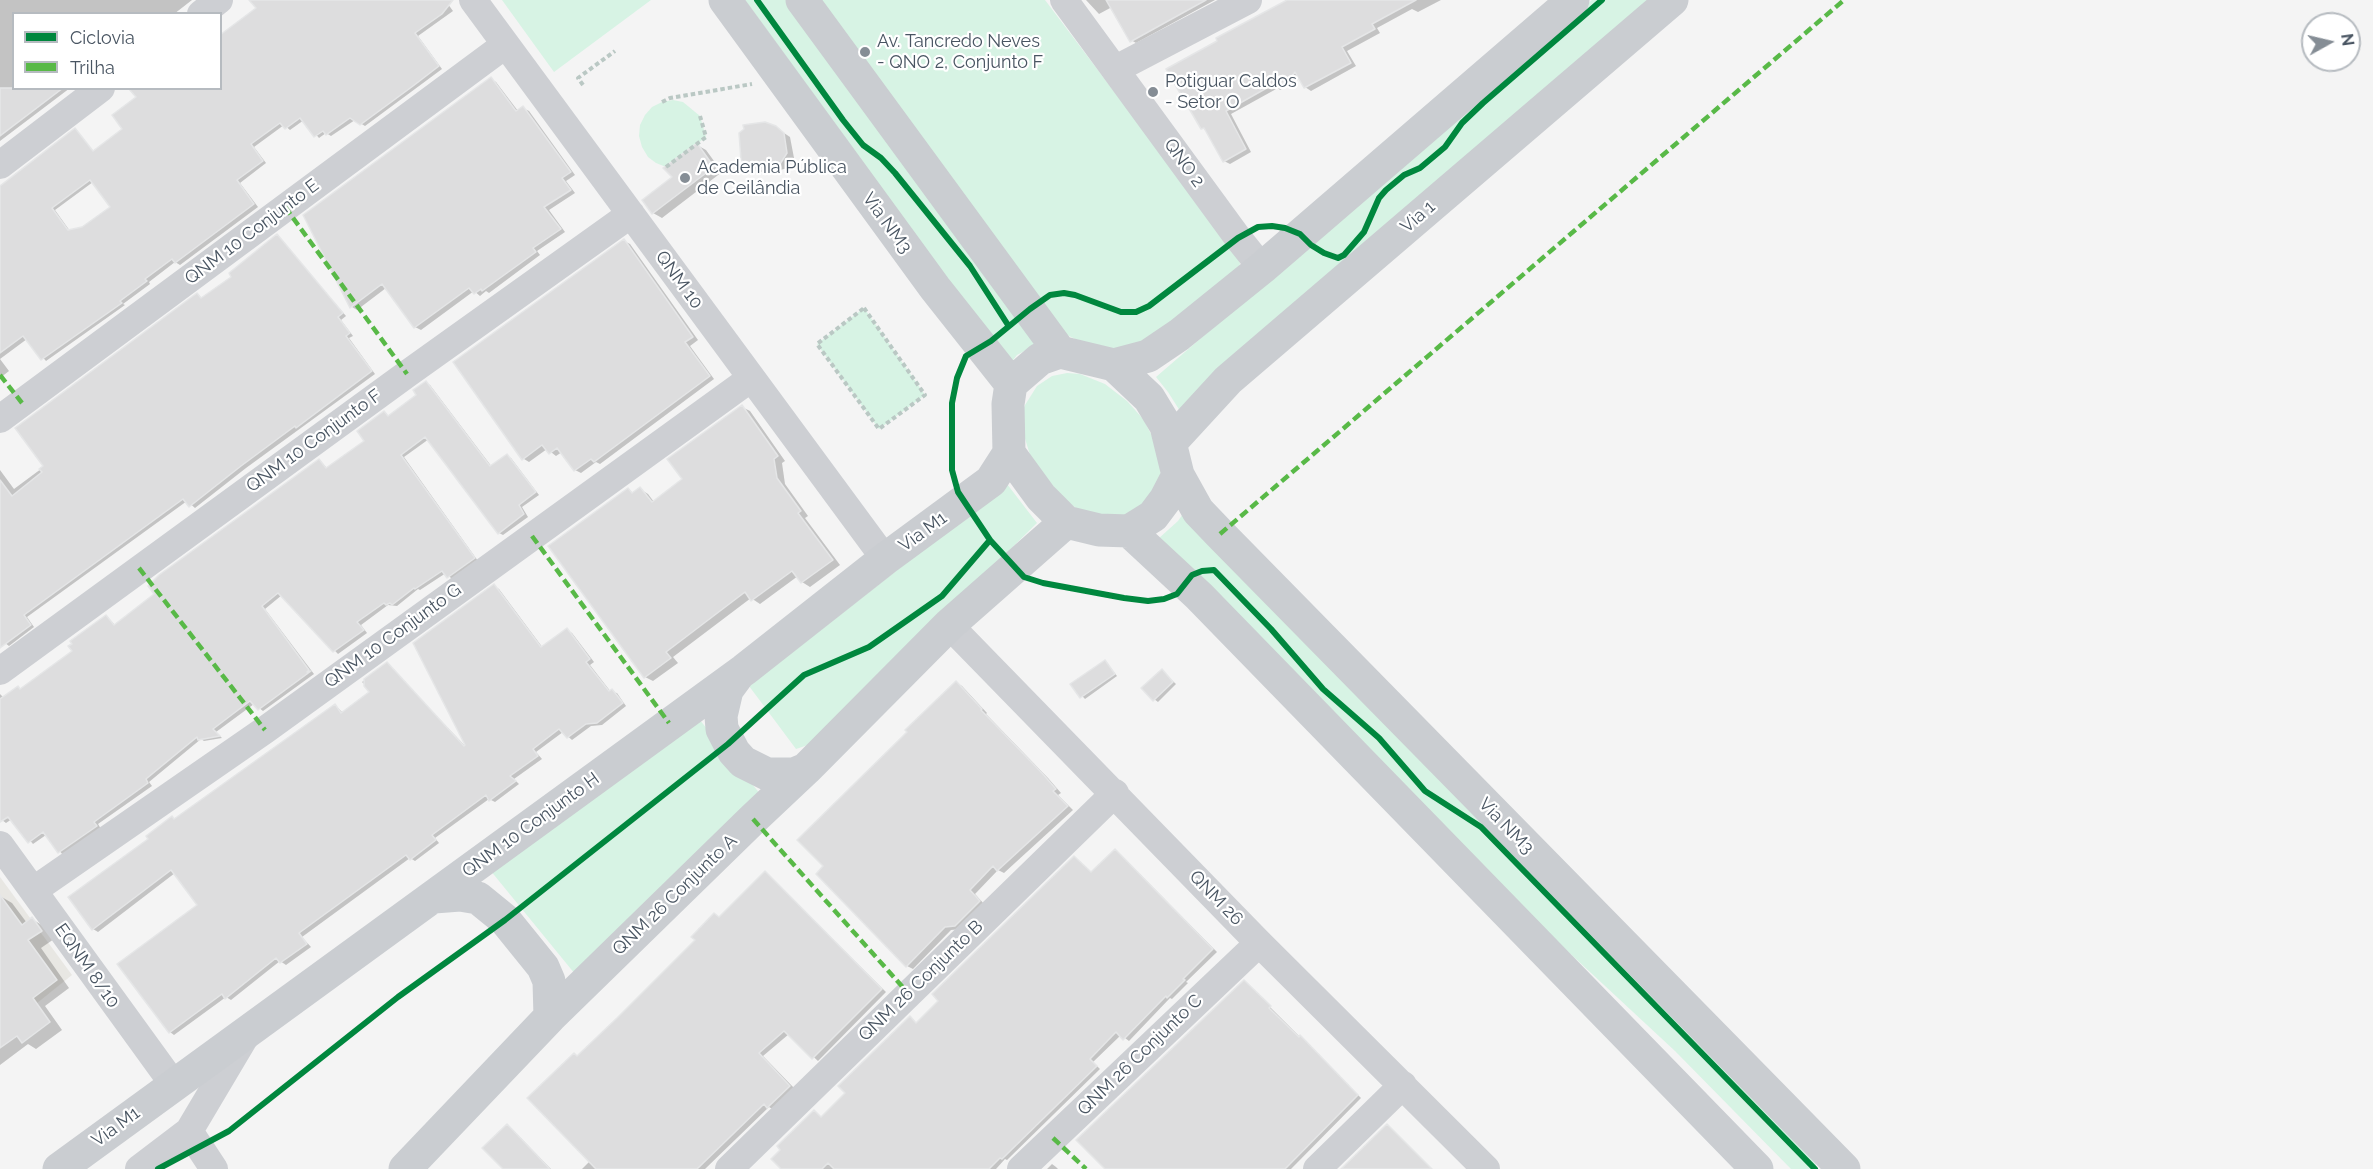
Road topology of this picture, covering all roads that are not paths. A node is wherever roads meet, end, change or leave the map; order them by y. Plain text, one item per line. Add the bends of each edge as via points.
1 (219, 0) edge
2 (473, 0) edge
3 (725, 0) edge
4 (802, 0) edge
5 (1064, 0) edge
6 (1248, 0) edge
7 (1573, 0) edge
8 (1672, 0) edge
9 (204, 12) edge
10 (505, 45) junction
11 (1116, 69) junction
12 (98, 90) edge
13 (0, 165) edge
14 (631, 214) junction
15 (1262, 268) junction
16 (1060, 352) junction
17 (1114, 365) junction
18 (750, 379) junction
19 (1011, 384) junction
20 (0, 419) edge
21 (1171, 442) junction
22 (1009, 453) junction
23 (1178, 475) junction
24 (1066, 522) junction
25 (1129, 531) junction
26 (885, 559) junction
27 (949, 625) junction
28 (744, 670) junction
29 (0, 671) edge
30 (806, 769) junction
31 (1115, 794) junction
32 (0, 845) edge
33 (33, 890) junction
34 (434, 897) junction
35 (1259, 943) junction
36 (550, 1017) junction
37 (249, 1031) junction
38 (174, 1085) junction
39 (1403, 1085) junction
40 (189, 1131) junction
41 (1834, 1164) edge
42 (59, 1169) edge
43 (140, 1169) edge
44 (214, 1169) edge
45 (405, 1169) edge
46 (729, 1169) edge
47 (1022, 1169) edge
48 (1317, 1169) edge
49 (1486, 1169) edge
50 (1757, 1169) edge

1 - 9 street
2 - 10 street, QNM 10
3 - 19 main road, Via NM3 via 935,288
4 - 16 main road
5 - 11 street, QNO 2
6 - 11 street
7 - 15 main road
8 - 21 main road, Via 1 via 1228,380
10 - 14 street, QNM 10
10 - 20 street, QNM 10 Conjunto E
11 - 15 street, QNO 2
12 - 13 street
14 - 18 street, QNM 10
14 - 29 street, QNM 10 Conjunto F
15 - 17 main road via 1148,356
16 - 17 main road
16 - 19 main road via 1040,359
17 - 21 main road via 1149,398
18 - 26 street, QNM 10
18 - 33 street, QNM 10 Conjunto G via 265,730
19 - 22 main road
21 - 23 main road
22 - 24 main road via 1041,497
22 - 26 main road, Via M1 via 991,481
23 - 25 main road via 1153,516
23 - 41 main road, Via NM3 via 1198,511
24 - 25 main road via 1099,530
24 - 27 main road
25 - 50 main road via 1199,596
26 - 28 main road, QNM 10 Conjunto H
27 - 30 main road, QNM 26 Conjunto A
27 - 31 street, QNM 26
28 - 30 main road via 723,702 722,729 728,744 743,762 767,774 794,774
28 - 34 main road, QNM 10 Conjunto H
30 - 36 main road, QNM 26 Conjunto A
31 - 35 street, QNM 26
31 - 46 street, QNM 26 Conjunto B
32 - 33 street, EQNM 8/10
33 - 38 street, EQNM 8/10
34 - 36 main road via 478,898 505,920 543,967 549,981
34 - 37 main road, QNM 10 Conjunto H
35 - 39 street, QNM 26
35 - 47 street, QNM 26 Conjunto C
36 - 45 main road, QNM 26 Conjunto A
37 - 38 main road, QNM 10 Conjunto H
37 - 40 street
38 - 42 main road, Via M1
39 - 48 street
39 - 49 street, QNM 26
40 - 43 street
40 - 44 street

